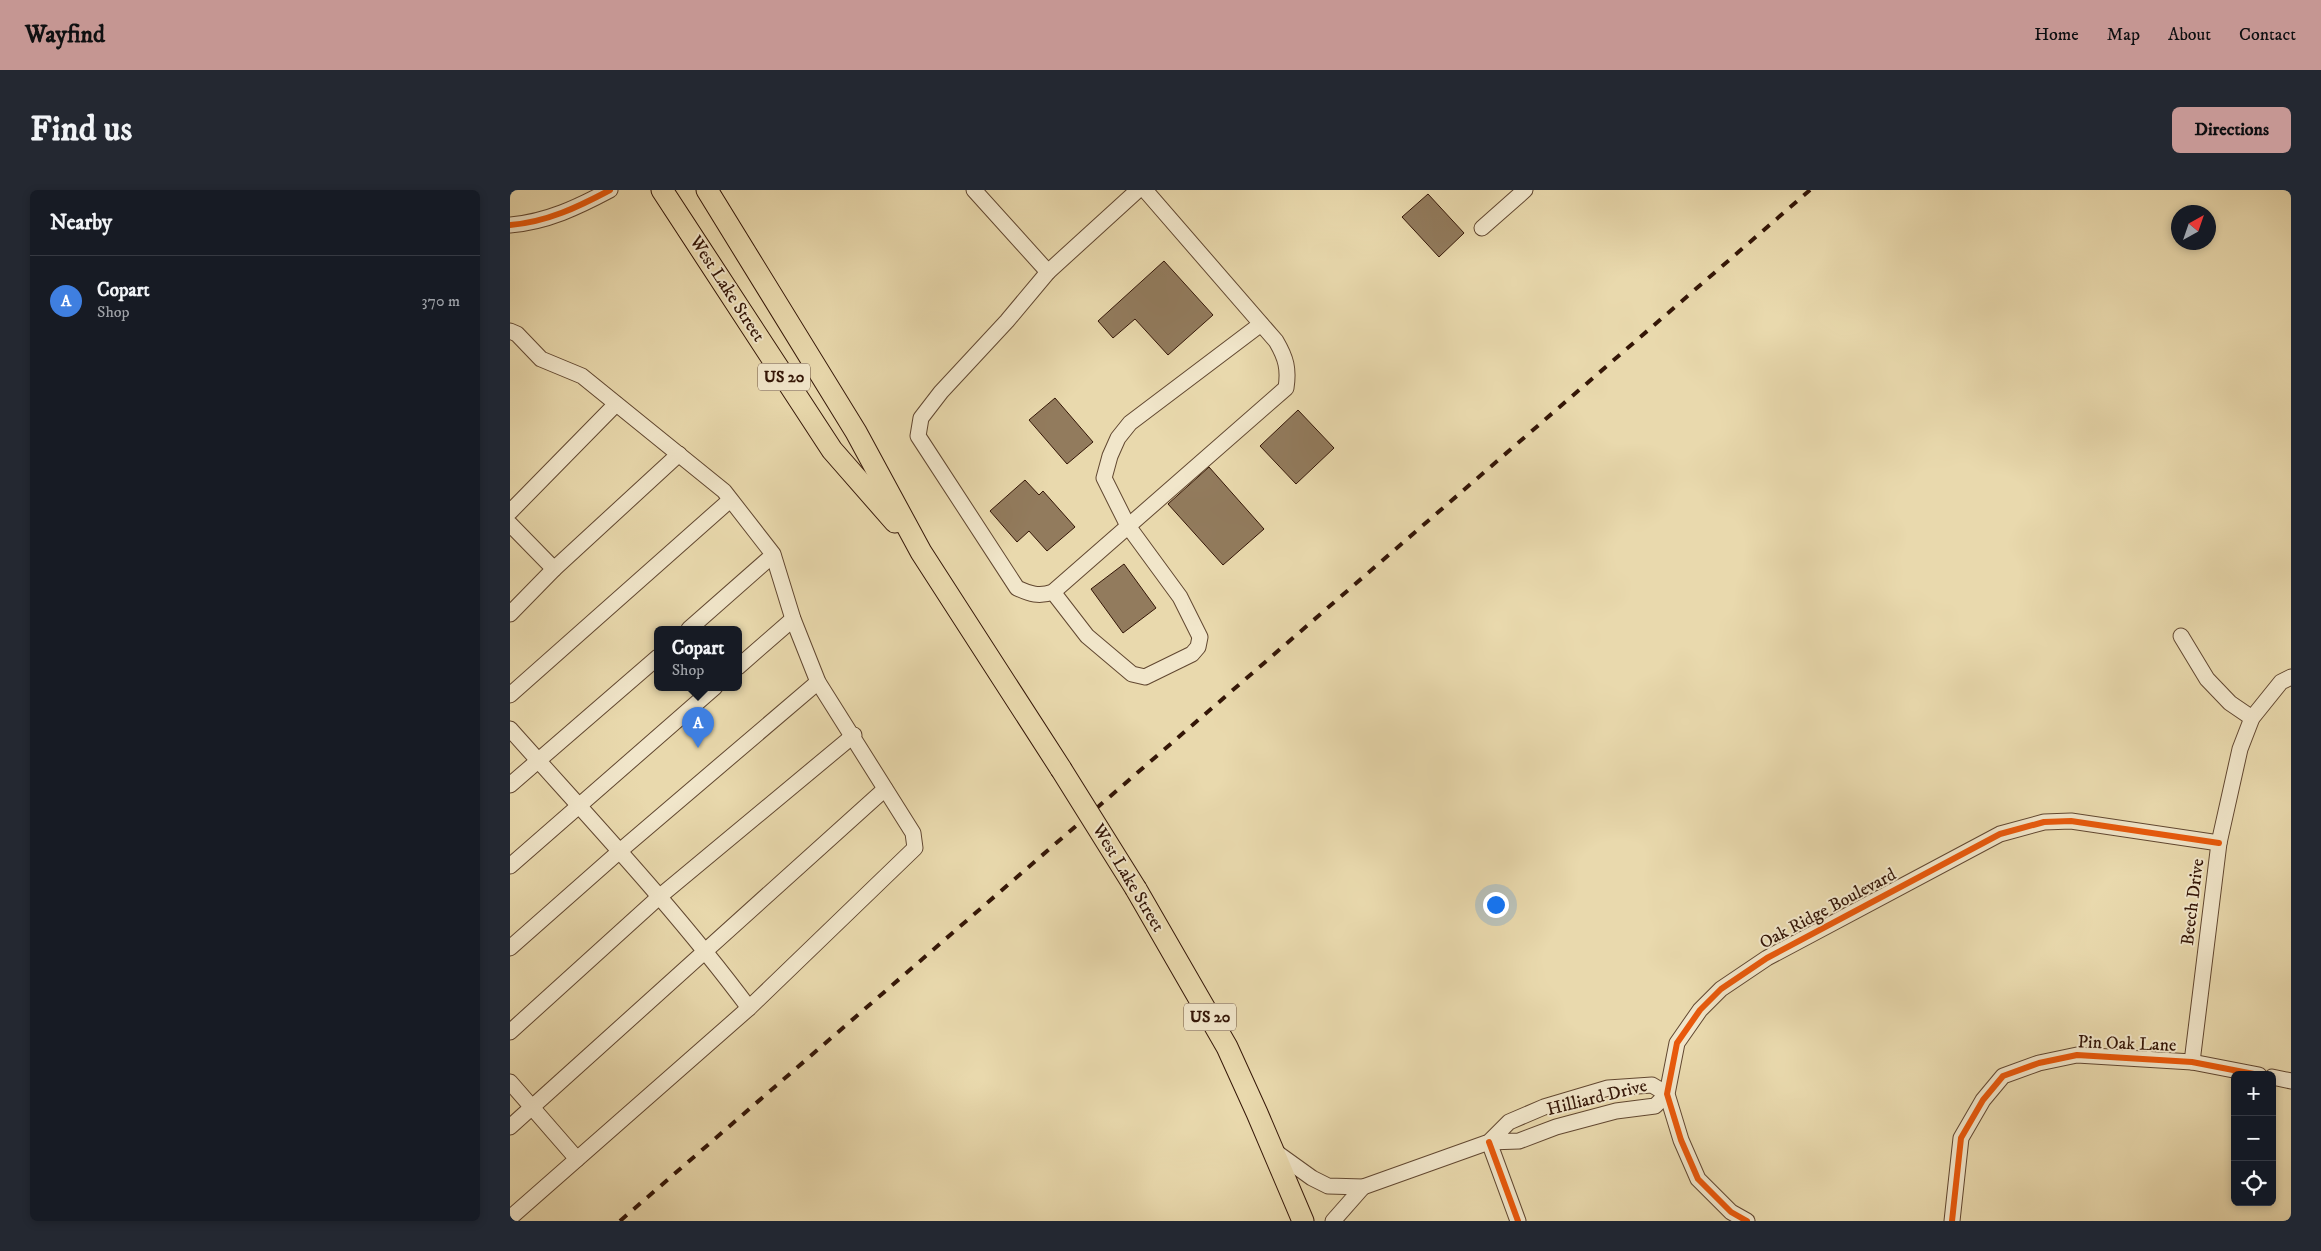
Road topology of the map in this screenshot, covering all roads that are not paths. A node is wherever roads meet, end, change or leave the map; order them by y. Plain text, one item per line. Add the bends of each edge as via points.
1 (610, 190) edge
2 (662, 190) edge
3 (707, 190) edge
4 (974, 190) edge
5 (1138, 190) edge
6 (1145, 190) edge
7 (1524, 190) edge
8 (510, 225) edge
9 (1482, 228) dead end
10 (1048, 272) junction
11 (1261, 324) junction
12 (510, 331) edge
13 (616, 404) junction
14 (679, 454) junction
15 (730, 500) junction
16 (510, 512) edge
17 (510, 524) edge
18 (1128, 526) junction
19 (921, 552) junction
20 (773, 556) junction
21 (554, 569) junction
22 (1053, 592) junction
23 (510, 614) edge
24 (793, 620) junction
25 (692, 626) edge
26 (2181, 636) dead end
27 (654, 660) edge
28 (742, 664) edge
29 (2291, 677) edge
30 (818, 682) junction
31 (710, 691) edge
32 (510, 695) edge
33 (2252, 718) junction
34 (510, 729) edge
35 (854, 735) junction
36 (539, 761) junction
37 (510, 785) edge
38 (885, 789) junction
39 (579, 804) junction
40 (2219, 843) junction
41 (620, 850) junction
42 (510, 866) edge
43 (659, 897) junction
44 (510, 948) edge
45 (707, 951) junction
46 (749, 1008) junction
47 (510, 1032) edge
48 (2192, 1062) junction
49 (2238, 1071) edge
50 (2276, 1078) edge
51 (2291, 1081) edge
52 (510, 1082) edge
53 (1667, 1094) junction
54 (532, 1107) junction
55 (510, 1126) edge
56 (1489, 1142) junction
57 (1273, 1150) junction
58 (577, 1159) junction
59 (1363, 1187) junction
60 (510, 1218) edge
61 (1303, 1221) edge
62 (1333, 1221) edge
63 (1518, 1221) edge
64 (1747, 1221) edge
65 (1952, 1221) edge

1 - 8 street via 551,218
2 - 19 highway, West Lake Street / US 20 via 832,450
3 - 19 highway, West Lake Street / US 20 via 856,432
4 - 10 street
5 - 10 street
6 - 11 street
7 - 9 street
10 - 22 street via 941,392 921,418 918,436 1017,588 1042,596
11 - 18 street via 1130,423 1118,438 1104,478
11 - 18 street via 1286,358 1286,388
12 - 13 street via 542,359 582,376
13 - 14 street
13 - 16 street
14 - 15 street via 724,491
14 - 21 street
15 - 20 street
15 - 32 street
17 - 21 street
18 - 22 street
18 - 22 street via 1180,597 1200,636 1198,647 1192,654 1145,677 1132,674 1087,636
19 - 57 highway, West Lake Street / US 20, bridge via 1136,889 1227,1047
20 - 24 street
20 - 25 street
21 - 23 street
24 - 28 street
24 - 30 street
26 - 33 street via 2207,679 2230,703
27 - 36 street
29 - 33 street, Beech Drive via 2281,682
30 - 35 street
30 - 41 street
31 - 39 street
33 - 40 street, Beech Drive via 2240,749
34 - 36 street
35 - 38 street
35 - 43 street
36 - 37 street
36 - 39 street
38 - 45 street
38 - 46 street via 913,832 915,848
39 - 41 street
39 - 42 street
40 - 48 street, Beech Drive
40 - 53 street, Oak Ridge Boulevard via 2071,821 2044,822 2000,834 1767,958 1721,989 1700,1010 1678,1043
41 - 43 street
41 - 44 street
43 - 45 street
43 - 47 street
45 - 46 street
45 - 54 street
46 - 58 street
48 - 49 street, Pin Oak Lane
48 - 65 street, Pin Oak Lane via 2077,1055 2039,1062 2003,1076 1983,1100 1961,1138
50 - 51 street
52 - 54 street
53 - 56 street, Hilliard Drive via 1655,1106 1616,1111 1519,1141
53 - 56 street, Hilliard Drive via 1652,1085 1600,1090 1544,1107 1509,1122
53 - 64 street, Oak Ridge Boulevard via 1681,1140 1698,1179 1731,1212
54 - 55 street
54 - 58 street
56 - 59 street, Hilliard Drive
56 - 63 street
57 - 59 street, Hilliard Drive via 1328,1186
57 - 61 highway, West Lake Street / US 20
58 - 60 street
59 - 62 street, Hilliard Drive

